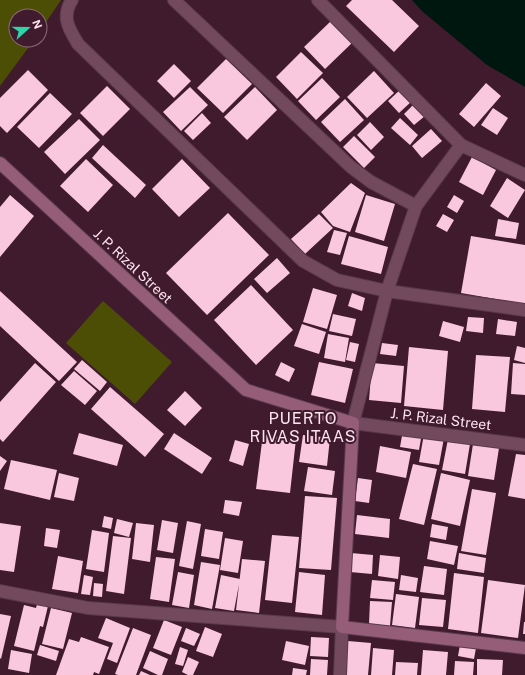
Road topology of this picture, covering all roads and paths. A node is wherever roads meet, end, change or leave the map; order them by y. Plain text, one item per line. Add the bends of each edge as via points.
1 (72, 0) edge
2 (174, 0) edge
3 (318, 0) edge
4 (461, 145) junction
5 (0, 163) edge
6 (525, 175) edge
7 (416, 206) junction
8 (387, 291) junction
9 (525, 310) edge
10 (353, 423) junction
11 (525, 445) edge
12 (0, 591) edge
13 (342, 627) junction
14 (525, 648) edge
15 (340, 675) edge

1 - 8 street via 67,8 68,27 78,44 303,261 337,280
2 - 7 street via 351,167 371,182
3 - 4 street
4 - 6 street
4 - 7 street
5 - 10 street, J. P. Rizal Street via 246,390
7 - 8 street
8 - 9 street
8 - 10 street
10 - 11 street, J. P. Rizal Street
10 - 13 street
12 - 13 street via 88,608
13 - 14 street
13 - 15 street

